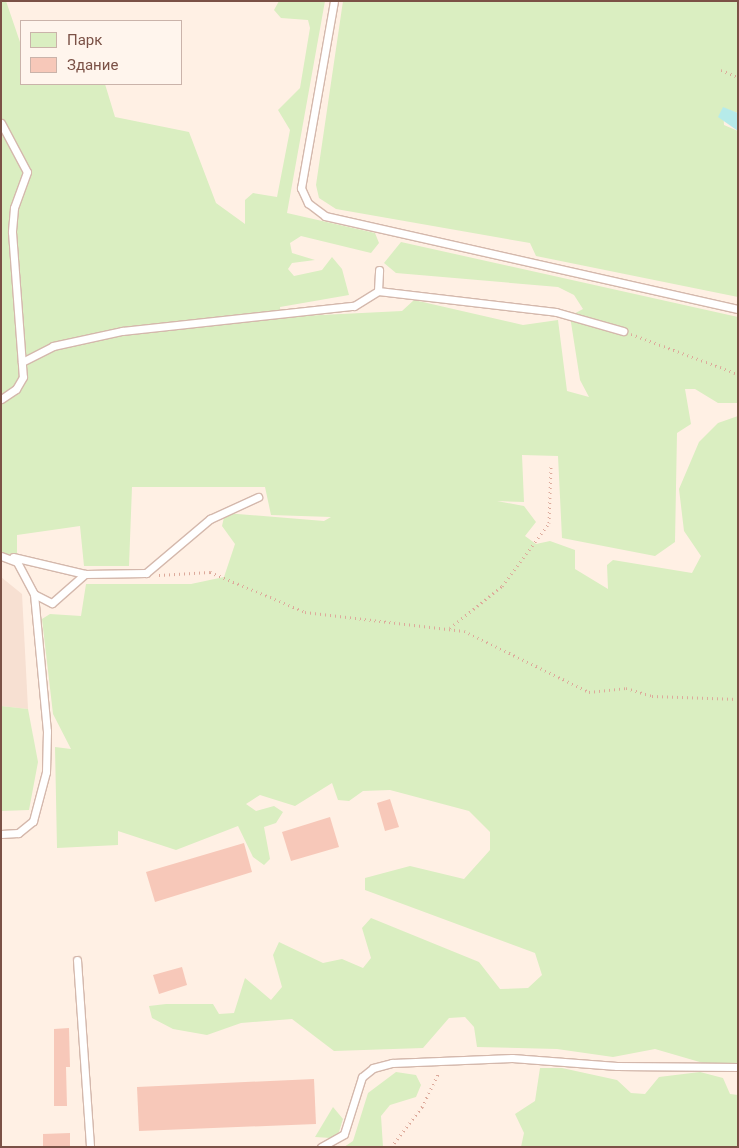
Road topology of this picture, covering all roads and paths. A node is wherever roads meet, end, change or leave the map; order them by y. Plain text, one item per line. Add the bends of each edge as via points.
1 (334, 1) edge
2 (721, 70) dead end
3 (738, 77) edge
4 (1, 123) edge
5 (379, 270) dead end
6 (378, 290) junction
7 (738, 309) edge
8 (623, 331) joint
9 (22, 362) junction
10 (738, 374) edge
11 (1, 399) edge
12 (552, 466) dead end
13 (258, 497) dead end
14 (1, 556) edge
15 (10, 556) junction
16 (85, 574) junction
17 (146, 574) junction
18 (34, 594) junction
19 (449, 628) junction
20 (738, 699) edge
21 (1, 834) edge
22 (77, 960) dead end
23 (446, 1058) junction
24 (738, 1067) edge
25 (90, 1147) edge
26 (321, 1147) edge
27 (391, 1147) edge

1 - 7 lane via 301,188 325,216
2 - 3 path
4 - 9 lane via 27,172 14,208 12,232
5 - 6 lane
6 - 8 lane via 556,312
6 - 9 lane via 354,306 122,331 54,346
8 - 10 path
9 - 11 lane via 23,377 16,390
12 - 19 path via 549,523 502,586
13 - 17 lane via 210,519
14 - 15 lane
15 - 16 lane
15 - 18 lane
16 - 17 lane
16 - 18 lane via 58,602 44,602
17 - 19 path via 210,572 305,612
18 - 21 lane via 47,731 46,772 32,822 18,833
19 - 20 path via 500,646 544,674 589,692 626,688 652,696
22 - 25 lane
23 - 24 lane
23 - 26 lane via 373,1068 362,1077 344,1134
23 - 27 path via 422,1107

